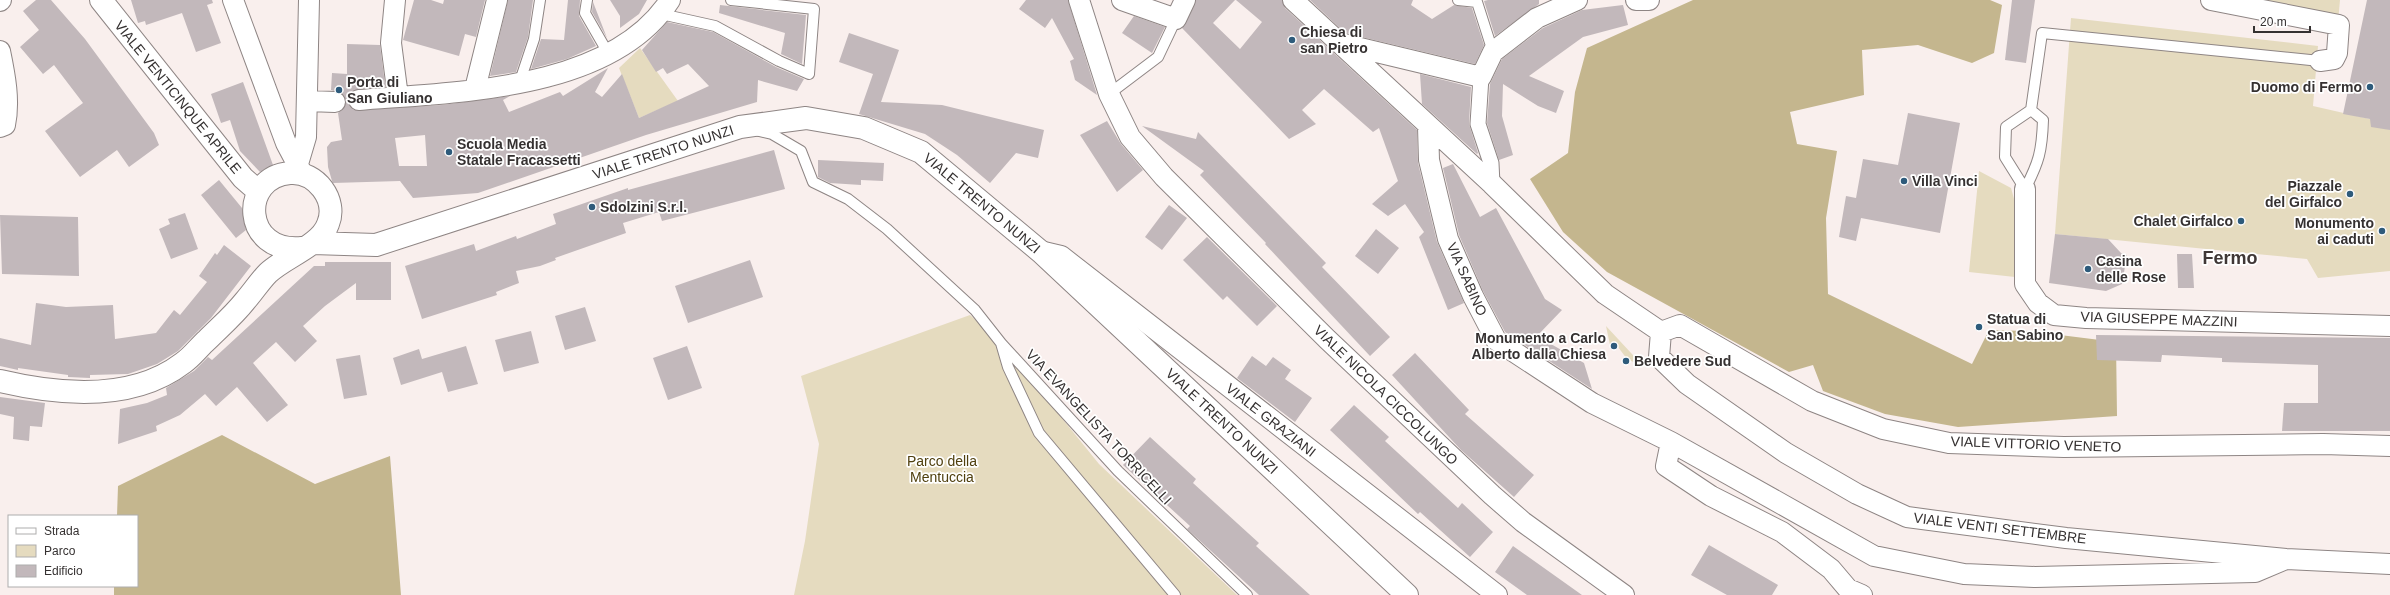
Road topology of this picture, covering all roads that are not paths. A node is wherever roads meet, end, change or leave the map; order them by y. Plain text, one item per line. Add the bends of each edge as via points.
1 (100, 0) edge
2 (233, 0) edge
3 (309, 0) edge
4 (394, 0) edge
5 (497, 0) edge
6 (540, 0) edge
7 (587, 0) edge
8 (731, 0) edge
9 (1079, 0) edge
10 (1122, 0) edge
11 (1185, 0) edge
12 (1293, 0) edge
13 (1461, 0) edge
14 (1636, 0) edge
15 (1650, 0) edge
16 (2211, 0) edge
17 (1571, 1) edge
18 (665, 7) edge
19 (1176, 19) junction
20 (1336, 42) junction
21 (0, 50) edge
22 (1493, 52) junction
23 (608, 53) junction
24 (2320, 61) joint
25 (1481, 77) junction
26 (519, 84) junction
27 (475, 89) junction
28 (1109, 94) junction
29 (398, 97) junction
30 (359, 100) dead end
31 (308, 101) junction
32 (335, 102) dead end
33 (2031, 110) junction
34 (1428, 126) junction
35 (0, 127) edge
36 (740, 127) junction
37 (301, 169) junction
38 (1492, 184) junction
39 (2025, 189) junction
40 (259, 192) junction
41 (329, 224) junction
42 (267, 239) junction
43 (376, 245) junction
44 (308, 246) junction
45 (1041, 252) junction
46 (268, 273) junction
47 (2390, 326) edge
48 (1661, 332) junction
49 (1001, 343) junction
50 (0, 381) edge
51 (1671, 442) junction
52 (2390, 446) edge
53 (2286, 559) junction
54 (2390, 564) edge
55 (1175, 595) edge
56 (1247, 595) edge
57 (1407, 595) edge
58 (1497, 595) edge
59 (1624, 595) edge
60 (1862, 595) edge

1 - 40 main road, VIALE VENTICINQUE APRILE via 243,178
2 - 37 street via 286,143
3 - 31 street
4 - 29 street via 391,43
5 - 27 street
6 - 26 lane via 534,39
7 - 23 lane via 585,13
8 - 18 lane via 814,9 808,74 715,26
9 - 28 street, VIALE NICOLA CICCOLUNGO
10 - 19 street
11 - 19 street
12 - 20 street
13 - 22 lane via 1478,2
14 - 15 street
16 - 24 street via 2339,25 2337,53 2334,59
17 - 22 street via 1537,18
18 - 23 street via 627,42
19 - 28 lane via 1158,57
20 - 25 street
20 - 34 street
21 - 35 street via 6,86 7,116 5,125
22 - 25 street
23 - 26 street via 573,69
24 - 33 lane via 2042,33
25 - 38 street via 1478,124 1491,163
26 - 27 street
27 - 29 street
28 - 59 street, VIALE NICOLA CICCOLUNGO via 1130,137 1164,178 1327,339 1523,522
29 - 30 street
31 - 32 street
31 - 37 street
33 - 39 lane, VIA GIUSEPPE MAZZINI via 2043,120 2042,150
33 - 39 lane via 2006,127 2004,157
34 - 38 street
34 - 51 street, VIA SABINO via 1429,160 1448,239 1496,340 1592,403
36 - 43 main road, VIALE TRENTO NUNZI
36 - 45 main road, VIALE TRENTO NUNZI via 806,118 864,128 921,152
36 - 49 lane, VIA EVANGELISTA TORRICELLI via 772,134 802,151 813,182 848,199 887,228 975,310
37 - 40 main road via 267,182
37 - 41 main road via 323,189 329,200
38 - 48 street via 1605,294
39 - 47 street, VIA GIUSEPPE MAZZINI via 2025,284 2038,303 2054,314 2086,318
40 - 42 main road via 254,217
41 - 43 main road
41 - 44 main road via 323,235
42 - 44 main road via 284,248
42 - 46 main road
43 - 44 main road, VIALE TRENTO NUNZI
44 - 46 main road
45 - 57 main road, VIALE TRENTO NUNZI
45 - 58 street, VIALE GRAZIANI via 1061,256
46 - 50 main road via 244,303 184,363 149,383 107,392 21,386
48 - 52 street, VIALE VITTORIO VENETO via 1680,326 1812,401 1883,429 1949,443 2064,447 2323,444
48 - 53 street, VIALE VENTI SETTEMBRE via 1659,357 1687,384 1786,453 1857,494 1907,516 2066,538
49 - 55 lane, VIA EVANGELISTA TORRICELLI via 1008,367 1039,433
49 - 56 lane, VIA EVANGELISTA TORRICELLI via 1118,471
51 - 53 street, VIA SABINO via 1874,556 1964,574 2035,576 2255,572
51 - 60 street via 1666,466 1711,496 1782,532 1831,569 1848,589
53 - 54 street, VIALE VENTI SETTEMBRE

